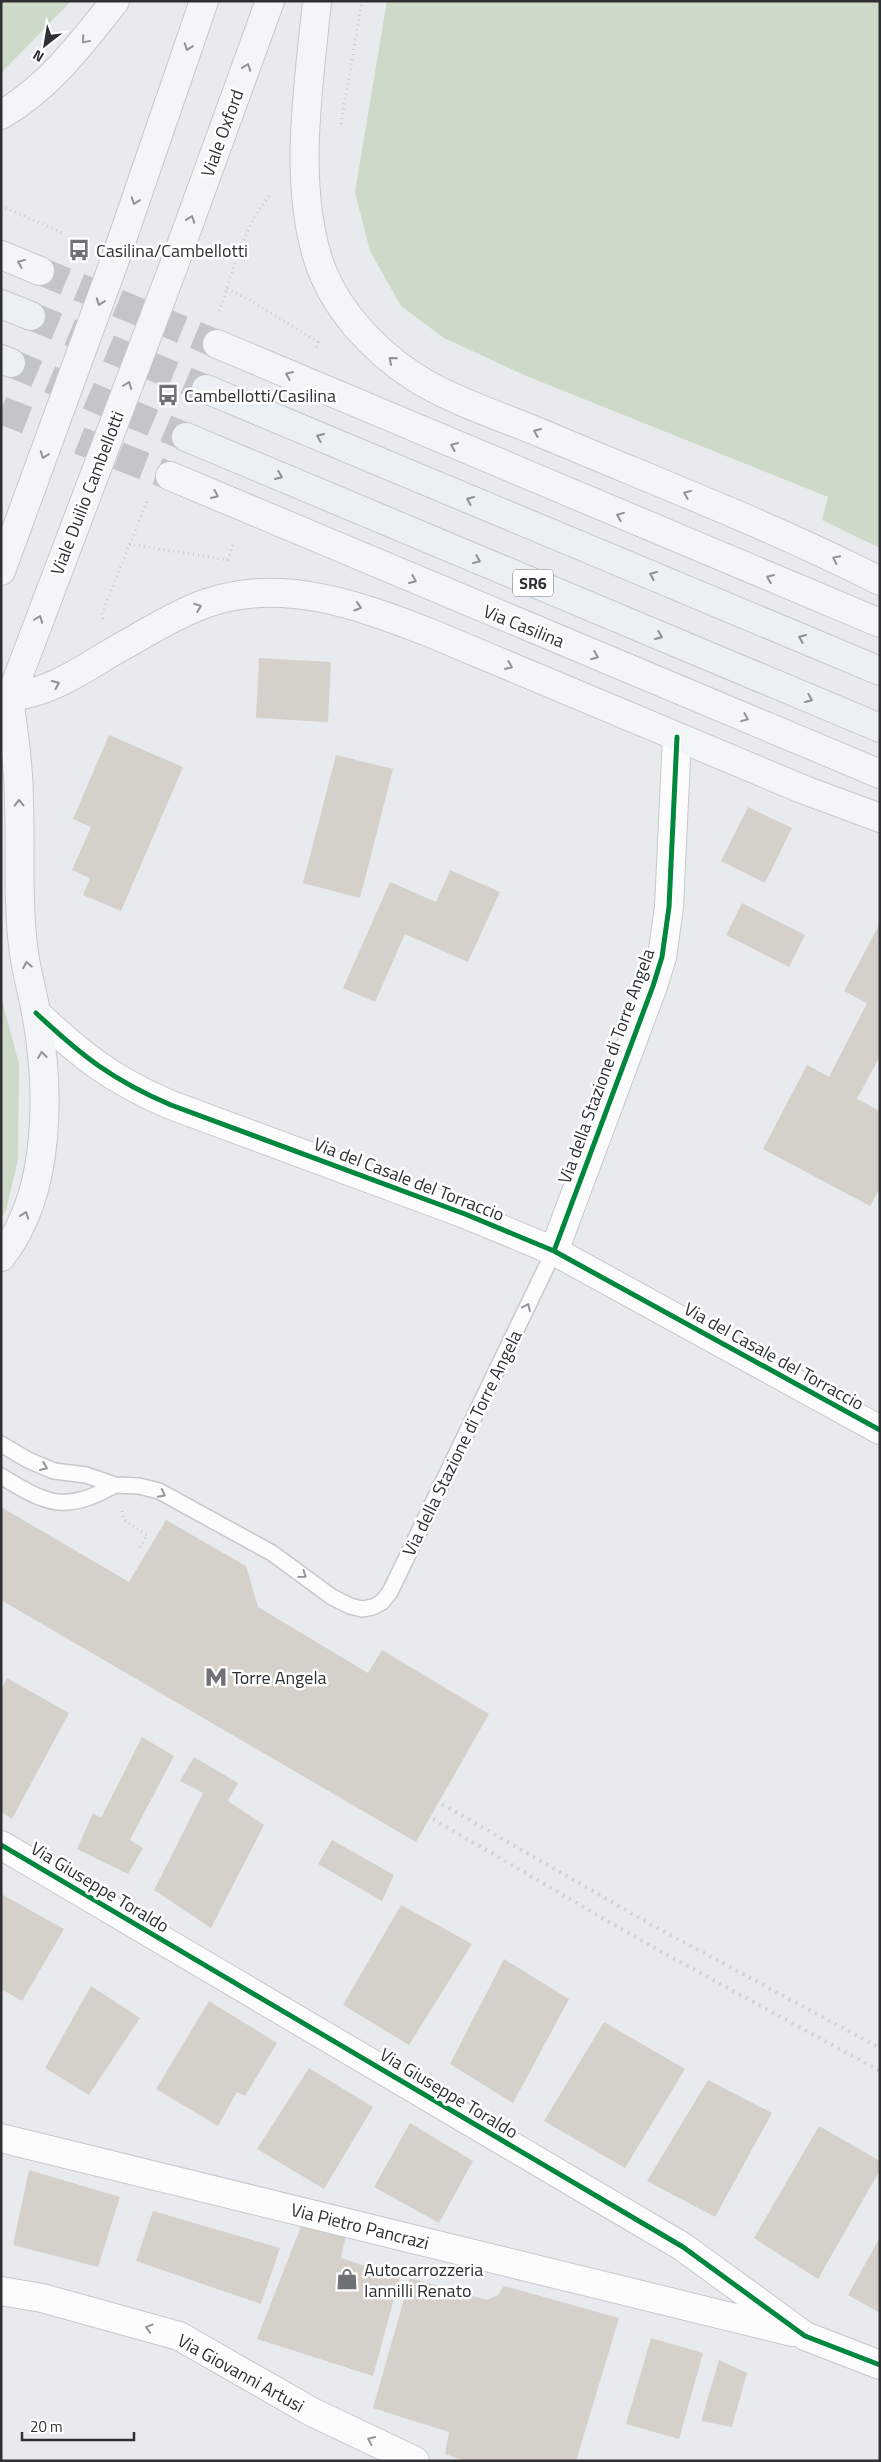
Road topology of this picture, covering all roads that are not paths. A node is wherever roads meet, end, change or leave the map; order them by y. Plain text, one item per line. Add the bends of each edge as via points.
1 (115, 1) edge
2 (204, 1) edge
3 (270, 1) edge
4 (317, 1) edge
5 (1, 115) edge
6 (1, 255) edge
7 (174, 265) joint
8 (40, 271) tunnel mouth
9 (1, 304) edge
10 (31, 316) tunnel mouth
11 (217, 344) tunnel mouth
12 (206, 389) tunnel mouth
13 (186, 437) tunnel mouth
14 (170, 476) tunnel mouth
15 (1, 571) edge
16 (880, 581) edge
17 (880, 624) edge
18 (880, 670) edge
19 (5, 709) edge
20 (880, 728) edge
21 (678, 737) junction
22 (880, 774) edge
23 (880, 818) edge
24 (36, 1013) junction
25 (554, 1251) junction
26 (1, 1257) edge
27 (880, 1430) edge
28 (1, 1444) edge
29 (1, 1476) edge
30 (115, 1485) junction
31 (1, 1845) edge
32 (1, 2138) edge
33 (1, 2291) edge
34 (805, 2336) junction
35 (880, 2365) edge
36 (415, 2461) edge

1 -> 5 main road via 57,71 31,96
2 -> 15 main road via 116,257
7 -> 3 main road, Viale Oxford
16 -> 4 main road via 692,495 437,389 394,363 362,332 324,275 311,235 305,197
8 -> 6 main road
19 -> 7 main road, Viale Duilio Cambellotti
9 - 10 main road
17 -> 11 main road
18 -> 12 main road
13 -> 20 main road, SR6
14 -> 22 main road, Via Casilina
19 -> 21 main road via 61,682 170,620 209,603 251,594 289,593 340,602 380,614
24 -> 19 main road via 23,945 18,760
21 - 23 main road
21 - 25 street, Via della Stazione di Torre Angela via 669,907 662,957
24 - 25 street, Via del Casale del Torraccio via 88,1060 149,1096 465,1214
26 -> 24 main road via 23,1221 41,1147 45,1111 44,1074
25 - 27 street, Via del Casale del Torraccio
30 -> 25 lane, Via della Stazione di Torre Angela via 159,1491 272,1553 332,1597 362,1609 373,1607 390,1592
28 -> 30 lane via 49,1469 86,1475
29 - 30 lane via 56,1503 89,1499
31 - 34 street, Via Giuseppe Toraldo via 682,2247
32 - 34 street, Via Pietro Pancrazi
36 -> 33 street, Via Giovanni Artusi via 312,2412 179,2336 42,2298
34 - 35 street, Via Giuseppe Toraldo

